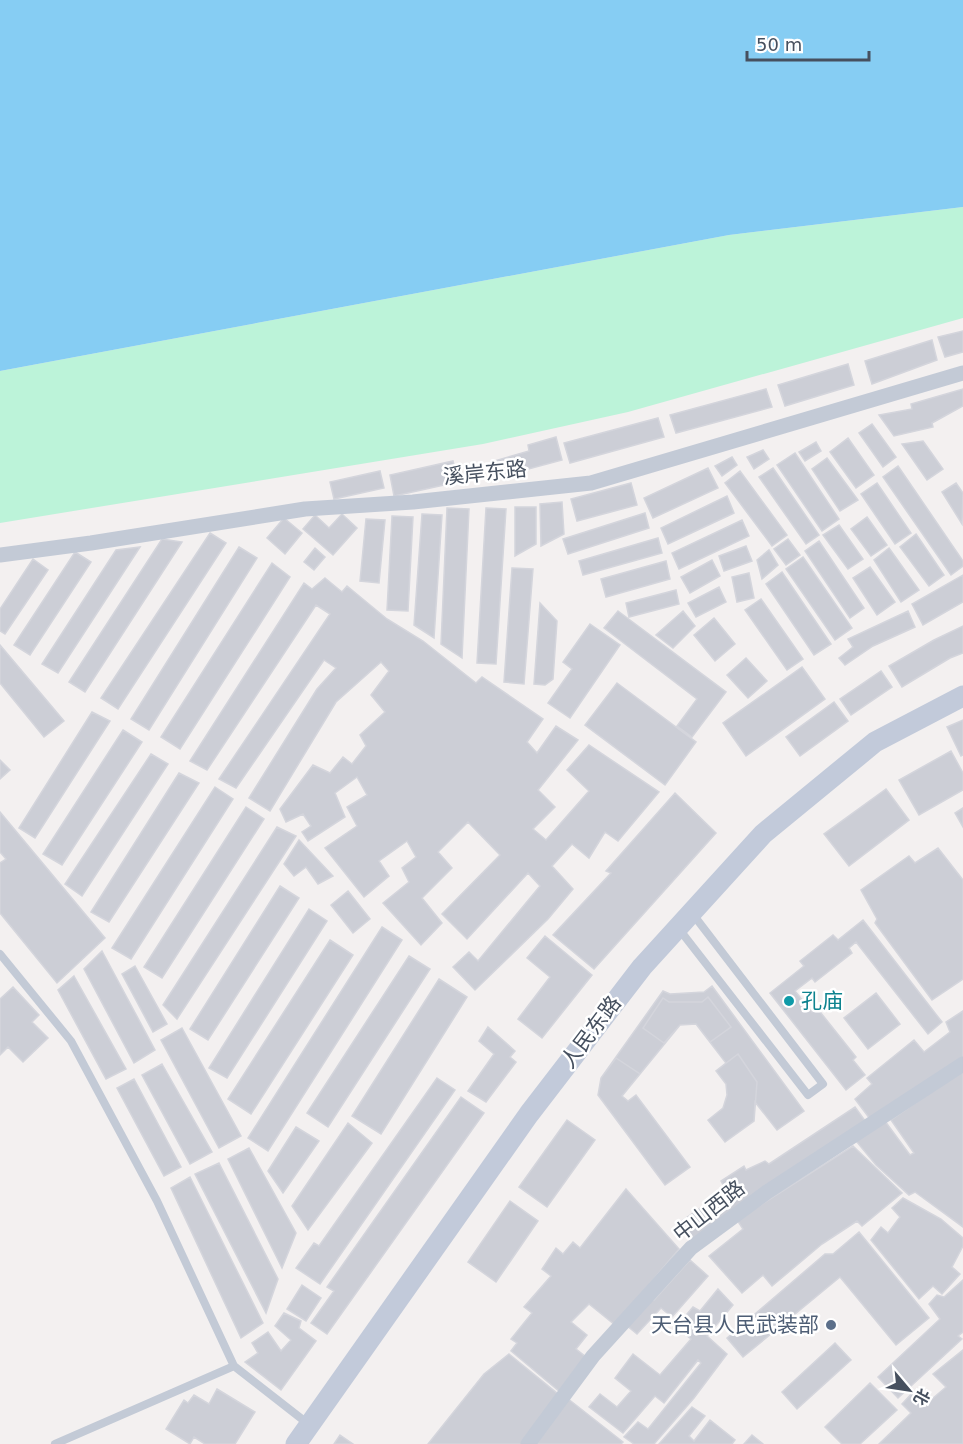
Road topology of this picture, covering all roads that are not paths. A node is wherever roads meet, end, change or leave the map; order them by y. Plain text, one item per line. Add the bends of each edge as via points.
1 (963, 373) edge
2 (0, 555) edge
3 (963, 696) edge
4 (684, 920) junction
5 (0, 954) edge
6 (963, 1064) edge
7 (234, 1366) junction
8 (308, 1424) junction
9 (55, 1444) edge
10 (296, 1444) edge
11 (528, 1444) edge

1 - 2 street, 溪岸东路 via 591,483 305,509
3 - 4 main road, 人民东路 via 866,749 763,834
4 - 4 lane via 823,1084 808,1095
4 - 8 main road, 人民东路 via 642,967 529,1114
5 - 7 lane via 71,1041 157,1201
6 - 11 street, 中山西路 via 767,1192 692,1248 593,1356
7 - 8 lane
7 - 9 lane
8 - 10 main road, 人民东路

